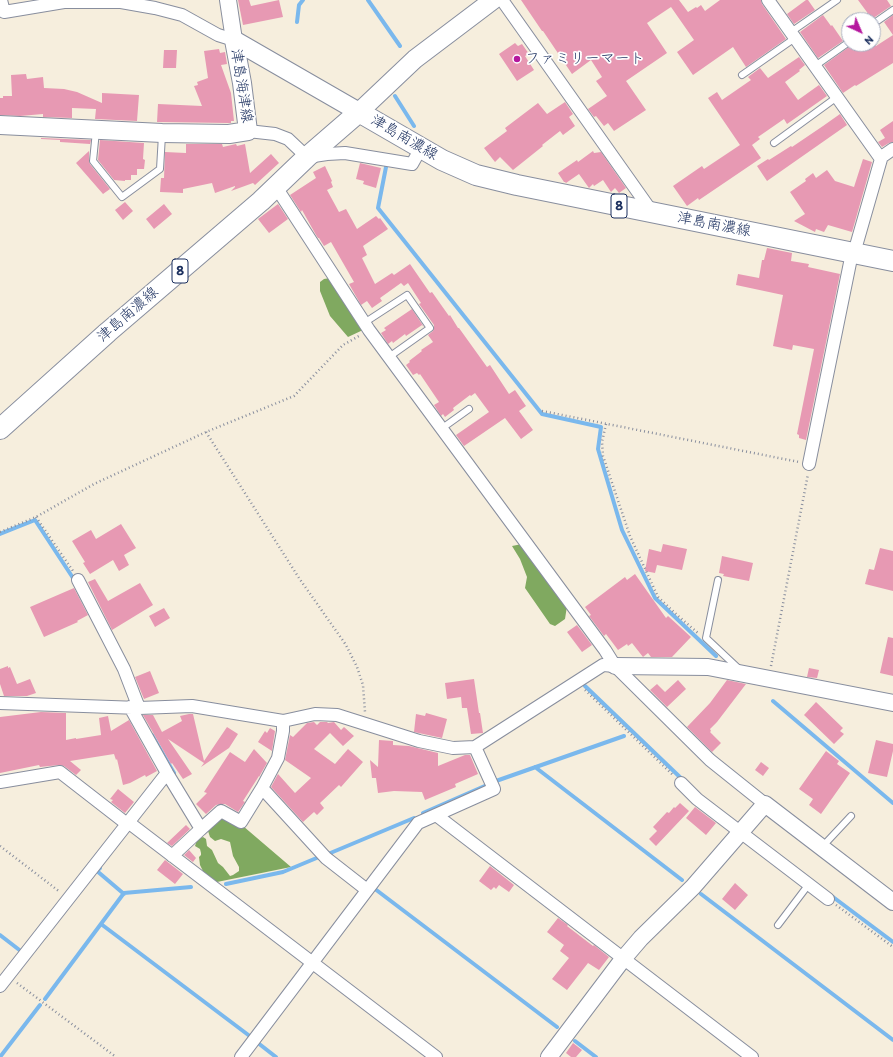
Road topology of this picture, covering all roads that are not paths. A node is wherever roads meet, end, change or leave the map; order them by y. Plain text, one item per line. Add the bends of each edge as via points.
1 (0, 0) edge
2 (228, 0) edge
3 (492, 0) edge
4 (502, 0) edge
5 (768, 0) edge
6 (837, 0) edge
7 (893, 10) edge
8 (881, 18) edge
9 (793, 35) junction
10 (234, 40) junction
11 (841, 48) edge
12 (815, 66) junction
13 (742, 75) dead end
14 (837, 97) junction
15 (359, 112) junction
16 (0, 124) edge
17 (96, 129) junction
18 (248, 131) junction
19 (162, 134) junction
20 (774, 143) dead end
21 (421, 148) junction
22 (893, 149) edge
23 (306, 157) junction
24 (880, 158) junction
25 (276, 187) junction
26 (652, 212) junction
27 (853, 253) junction
28 (893, 260) edge
29 (366, 326) junction
30 (389, 357) junction
31 (469, 409) dead end
32 (0, 429) edge
33 (442, 429) junction
34 (809, 464) road end
35 (78, 580) road end
36 (718, 580) dead end
37 (615, 666) junction
38 (744, 674) junction
39 (0, 703) edge
40 (893, 703) edge
41 (135, 707) junction
42 (283, 721) junction
43 (475, 747) junction
44 (167, 773) junction
45 (0, 782) edge
46 (681, 783) road end
47 (262, 788) junction
48 (765, 804) junction
49 (436, 815) junction
50 (851, 816) dead end
51 (127, 823) junction
52 (201, 829) junction
53 (740, 832) junction
54 (822, 848) junction
55 (172, 856) junction
56 (809, 884) junction
57 (367, 890) junction
58 (828, 899) road end
59 (893, 902) edge
60 (778, 925) dead end
61 (624, 959) junction
62 (313, 964) junction
63 (4, 973) edge
64 (0, 986) edge
65 (242, 1057) edge
66 (436, 1057) edge
67 (549, 1057) edge
68 (752, 1057) edge

1 - 10 street via 4,12 64,2 122,2 182,15 218,35
2 - 10 street
3 - 15 main road via 415,59
4 - 26 street
5 - 9 street
6 - 9 lane
7 - 8 lane
9 - 12 street
9 - 13 lane
10 - 15 main road, 津島海津線
10 - 18 main road, 津島海津線
11 - 12 lane
12 - 14 street
14 - 20 lane
14 - 24 street
15 - 21 main road, 津島南濃線 / 8
15 - 23 main road, 津島南濃線 / 8
16 - 17 main road, 津島海津線
17 - 19 main road, 津島海津線
17 - 19 lane via 93,161 122,197 160,169
18 - 19 main road, 津島海津線 via 229,134
18 - 23 street via 274,134 288,139
21 - 23 street via 412,164 345,153
21 - 26 main road, 津島南濃線 / 8 via 476,175
22 - 24 street
23 - 25 main road, 津島南濃線 / 8
24 - 27 street via 882,159
25 - 29 street
25 - 32 main road, 津島南濃線 / 8
26 - 27 main road, 津島南濃線 / 8
27 - 28 main road, 津島南濃線 / 8
27 - 34 street
29 - 30 street
29 - 30 lane via 407,294 430,328
30 - 33 street
31 - 33 lane
33 - 37 street
35 - 41 street via 124,669
36 - 38 lane via 706,638
37 - 38 street via 708,667
37 - 43 street via 603,665
37 - 48 street via 710,760
38 - 40 street
39 - 41 street
41 - 42 street via 192,706
41 - 44 street
42 - 43 street via 315,714 337,715 419,742 453,748
42 - 47 street via 278,758
43 - 49 street via 494,789
44 - 51 street
44 - 52 street
45 - 51 street via 60,772
46 - 53 street via 697,799
47 - 52 street via 241,822 221,811
47 - 57 street via 326,858
48 - 53 street
48 - 54 street
49 - 57 street via 418,823
49 - 61 street
50 - 54 lane
51 - 55 street
51 - 63 street
52 - 55 street
53 - 56 street
53 - 61 street via 693,887 641,938
54 - 59 street
55 - 62 street
56 - 58 street
56 - 60 lane
57 - 62 street
61 - 67 street
61 - 68 street
62 - 65 street
62 - 66 street
63 - 64 street

